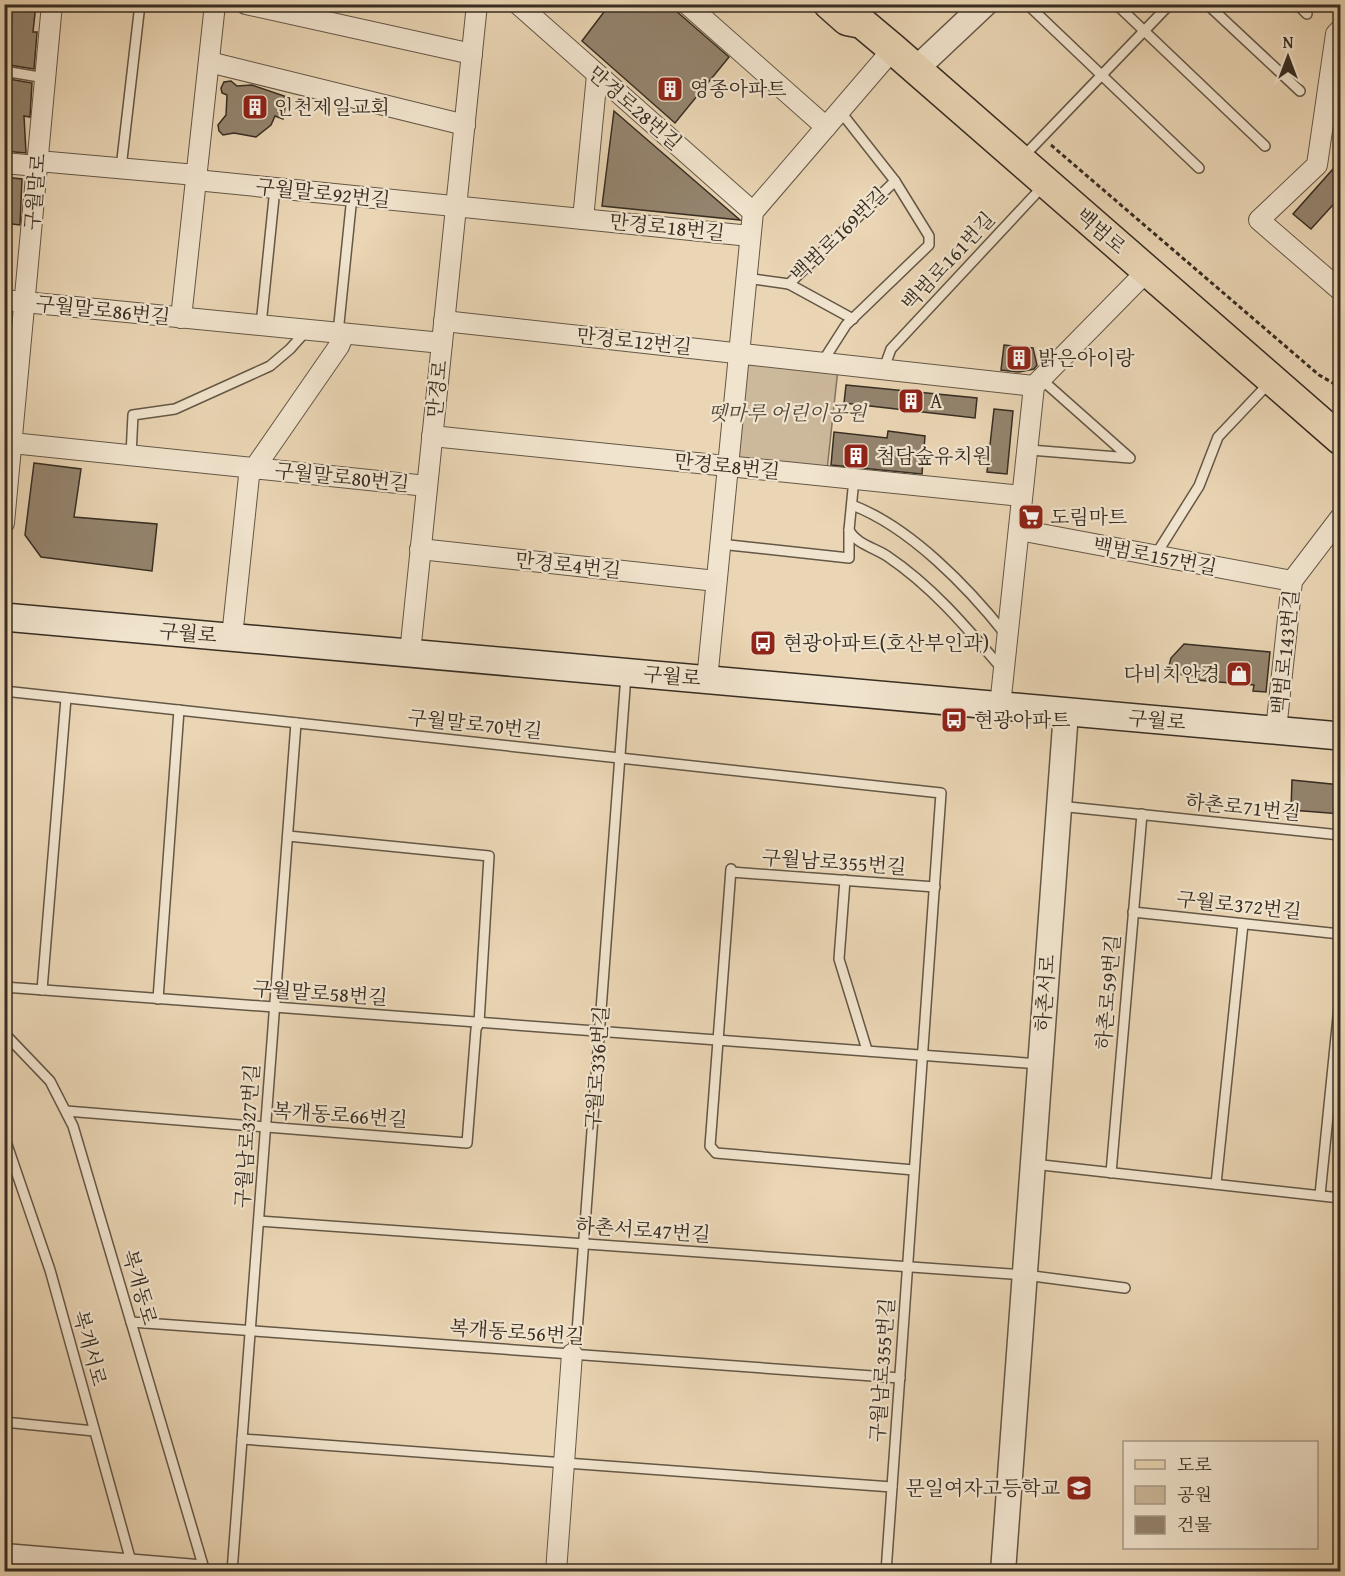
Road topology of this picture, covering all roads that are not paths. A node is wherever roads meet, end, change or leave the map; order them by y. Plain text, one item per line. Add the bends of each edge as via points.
1 (52, 4) edge
2 (140, 4) edge
3 (215, 4) edge
4 (246, 4) edge
5 (477, 4) edge
6 (518, 4) edge
7 (687, 4) edge
8 (829, 4) edge
9 (985, 4) edge
10 (1027, 4) edge
11 (1116, 4) edge
12 (1170, 4) edge
13 (1207, 4) edge
14 (1297, 4) edge
15 (858, 14) edge
16 (1307, 14) dead end
17 (1341, 30) edge
18 (1144, 31) junction
19 (893, 49) junction
20 (472, 54) junction
21 (209, 62) junction
22 (916, 69) junction
23 (4, 71) edge
24 (597, 75) junction
25 (1101, 75) junction
26 (45, 78) junction
27 (1300, 91) dead end
28 (840, 111) junction
29 (465, 125) junction
30 (826, 127) junction
31 (1265, 146) dead end
32 (1020, 160) junction
33 (4, 163) edge
34 (38, 163) junction
35 (121, 168) junction
36 (1199, 168) dead end
37 (196, 178) junction
38 (895, 181) junction
39 (1046, 183) junction
40 (275, 188) junction
41 (352, 196) junction
42 (456, 206) junction
43 (753, 212) junction
44 (583, 219) junction
45 (750, 236) junction
46 (1147, 271) junction
47 (746, 278) junction
48 (789, 284) junction
49 (1341, 290) edge
50 (4, 300) edge
51 (25, 302) junction
52 (180, 318) junction
53 (853, 319) junction
54 (444, 321) junction
55 (261, 326) junction
56 (307, 330) junction
57 (341, 333) junction
58 (442, 343) junction
59 (739, 351) junction
60 (824, 361) junction
61 (884, 368) junction
62 (1272, 380) junction
63 (1037, 382) junction
64 (432, 436) junction
65 (1341, 439) edge
66 (12, 443) junction
67 (1027, 454) junction
68 (131, 455) junction
69 (728, 466) junction
70 (256, 468) junction
71 (854, 479) junction
72 (427, 486) junction
73 (1022, 496) junction
74 (852, 505) junction
75 (1341, 518) edge
76 (4, 524) edge
77 (1019, 530) junction
78 (849, 531) junction
79 (720, 544) junction
80 (420, 549) junction
81 (1155, 556) junction
82 (717, 581) junction
83 (1292, 581) junction
84 (4, 617) edge
85 (232, 637) junction
86 (1007, 637) junction
87 (410, 653) junction
88 (1004, 671) junction
89 (626, 672) junction
90 (707, 680) junction
91 (4, 691) edge
92 (66, 698) junction
93 (1000, 706) junction
94 (179, 710) junction
95 (1066, 712) junction
96 (296, 723) junction
97 (1276, 730) junction
98 (1341, 736) edge
99 (620, 758) junction
100 (941, 793) joint
101 (1059, 806) junction
102 (1142, 814) junction
103 (1341, 835) edge
104 (288, 836) junction
105 (845, 880) junction
106 (935, 887) junction
107 (1133, 912) junction
108 (1243, 924) junction
109 (1341, 934) edge
110 (4, 987) edge
111 (42, 990) junction
112 (1341, 997) edge
113 (158, 999) junction
114 (275, 1008) junction
115 (479, 1023) junction
116 (600, 1030) junction
117 (4, 1033) edge
118 (718, 1039) junction
119 (867, 1050) junction
120 (923, 1054) junction
121 (1040, 1064) junction
122 (66, 1111) junction
123 (266, 1127) junction
124 (4, 1136) edge
125 (1033, 1164) junction
126 (914, 1170) junction
127 (1111, 1173) junction
128 (1216, 1184) junction
129 (1320, 1195) junction
130 (1341, 1198) edge
131 (259, 1221) junction
132 (583, 1244) junction
133 (908, 1267) junction
134 (1025, 1275) junction
135 (1125, 1288) dead end
136 (131, 1322) junction
137 (250, 1330) junction
138 (572, 1354) junction
139 (900, 1378) junction
140 (4, 1422) edge
141 (94, 1431) junction
142 (242, 1439) junction
143 (564, 1462) junction
144 (892, 1487) junction
145 (4, 1557) edge
146 (133, 1569) edge
147 (196, 1572) edge
148 (205, 1572) edge
149 (232, 1572) edge
150 (556, 1572) edge
151 (886, 1572) edge
152 (1003, 1572) edge

1 - 26 street, 구월말로
2 - 35 lane
3 - 21 street
4 - 20 street
5 - 20 street, 만경로
6 - 24 street, 만경로28번길
7 - 30 street
8 - 15 main road, 백범로 via 847,20
9 - 22 street
10 - 25 lane
11 - 18 lane
12 - 18 lane
13 - 27 lane
14 - 16 lane
15 - 19 main road, 백범로
17 - 49 street via 1336,34 1317,165 1259,220
18 - 25 lane
18 - 31 lane
19 - 22 main road, 백범로
19 - 28 street
20 - 29 street, 만경로
21 - 29 street
21 - 37 street
22 - 32 main road, 백범로
23 - 26 lane
24 - 43 street, 만경로28번길
24 - 44 street, 만경로18번길
25 - 32 lane
25 - 36 lane
26 - 34 street, 구월말로
28 - 30 street
28 - 38 lane, 백범로169번길
29 - 42 street, 만경로
30 - 43 street
32 - 39 main road, 백범로
33 - 34 street, 구월말로92번길
34 - 35 street, 구월말로92번길
34 - 51 street, 구월말로
35 - 37 street, 구월말로92번길
37 - 40 street, 구월말로92번길
37 - 52 street, 구월말로86번길
38 - 48 lane, 백범로169번길
38 - 53 lane, 백범로169번길 via 928,236 929,245
39 - 46 main road, 백범로
39 - 61 lane, 백범로161번길 via 891,349
40 - 41 street, 구월말로92번길
40 - 55 lane
41 - 42 street, 구월말로92번길
41 - 57 lane
42 - 44 street, 만경로18번길
42 - 54 street, 만경로
43 - 45 street
44 - 45 street, 만경로18번길
45 - 47 street
46 - 62 main road, 백범로
46 - 63 street
47 - 48 lane, 백범로169번길
47 - 59 street
48 - 53 lane
50 - 51 street, 구월말로86번길
51 - 52 street, 구월말로86번길
51 - 66 street, 구월말로
52 - 55 street, 구월말로86번길
53 - 60 lane
54 - 58 street, 만경로
54 - 59 street, 만경로12번길
55 - 56 street, 구월말로86번길
56 - 57 street, 구월말로86번길
56 - 68 lane via 270,366 175,409 133,415
57 - 58 street, 구월말로86번길
57 - 70 street, 구월말로80번길 via 339,346
58 - 64 street, 만경로
59 - 60 street, 만경로12번길
59 - 69 street
60 - 61 street, 만경로12번길
61 - 63 street, 만경로12번길
62 - 65 main road, 백범로
62 - 81 lane via 1218,437 1199,486
63 - 67 street
63 - 67 lane via 1130,458 1030,450
64 - 69 street, 만경로8번길
64 - 72 street, 만경로
66 - 68 street, 구월말로80번길
66 - 76 street, 구월말로
67 - 73 street
68 - 70 street, 구월말로80번길
69 - 71 street, 만경로8번길
69 - 79 street
70 - 72 street, 구월말로80번길
70 - 85 street via 249,476
71 - 73 street, 만경로8번길
71 - 74 lane
72 - 80 street, 만경로
73 - 77 street
74 - 78 lane
74 - 86 lane via 887,524 954,574
75 - 83 street, 백범로143번길
77 - 81 street, 백범로157번길
77 - 86 street
78 - 79 lane via 849,558
78 - 88 lane via 852,537 886,555 918,579 949,607
79 - 82 street
80 - 82 street, 만경로4번길
80 - 87 street, 만경로
81 - 83 street, 백범로157번길
82 - 90 street
83 - 97 street, 백범로143번길
84 - 85 main road, 구월로
85 - 87 main road, 구월로
86 - 88 street
87 - 89 main road, 구월로
88 - 93 street
89 - 90 main road, 구월로
89 - 99 lane, 구월로336번길
90 - 93 main road, 구월로
91 - 92 lane, 구월말로70번길
92 - 94 lane, 구월말로70번길
92 - 111 lane
93 - 95 main road, 구월로
94 - 96 lane, 구월말로70번길
94 - 113 lane
95 - 97 main road, 구월로
95 - 101 street, 하촌서로
96 - 99 lane, 구월말로70번길
96 - 104 lane, 구월남로327번길
97 - 98 main road, 구월로
99 - 100 lane, 구월말로70번길
99 - 116 lane, 구월로336번길
100 - 106 lane, 구월남로355번길
101 - 102 lane, 하촌로71번길
101 - 121 street, 하촌서로
102 - 103 lane, 하촌로71번길
102 - 107 lane, 하촌로59번길
104 - 114 lane, 구월남로327번길
104 - 115 lane via 489,856
105 - 106 lane, 구월남로355번길
105 - 118 lane, 구월남로355번길 via 731,870
105 - 119 lane via 839,959
106 - 120 lane, 구월남로355번길
107 - 108 lane, 구월로372번길
107 - 127 lane, 하촌로59번길
108 - 109 lane, 구월로372번길
108 - 128 lane
110 - 111 lane, 구월말로58번길
111 - 113 lane, 구월말로58번길
112 - 129 lane
113 - 114 lane, 구월말로58번길
114 - 115 lane, 구월말로58번길
114 - 123 lane, 구월남로327번길
115 - 116 lane, 구월말로58번길
115 - 123 lane, 복개동로66번길 via 467,1143
116 - 118 lane, 구월말로58번길
116 - 132 lane, 구월로336번길
117 - 122 lane, 복개동로 via 50,1081
118 - 119 lane, 구월말로58번길
118 - 126 lane via 710,1146 716,1153
119 - 120 lane, 구월말로58번길
120 - 121 lane, 구월말로58번길
120 - 126 lane, 구월남로355번길
121 - 125 street, 하촌서로
122 - 123 lane, 복개동로66번길
122 - 136 lane, 복개동로
123 - 131 lane, 구월남로327번길
124 - 141 lane, 복개서로 via 50,1270
125 - 127 lane
125 - 134 street, 하촌서로
126 - 133 lane, 구월남로355번길
127 - 128 lane
128 - 129 lane
129 - 130 lane
131 - 132 lane, 하촌서로47번길
131 - 137 lane, 구월남로327번길
132 - 133 lane, 하촌서로47번길
132 - 138 lane, 구월로336번길
133 - 134 lane, 하촌서로47번길
133 - 139 lane, 구월남로355번길
134 - 135 lane
134 - 152 street, 하촌서로
136 - 137 lane, 복개동로56번길
136 - 148 lane, 복개동로
137 - 138 lane, 복개동로56번길
137 - 142 lane, 구월남로327번길
138 - 139 lane, 복개동로56번길
138 - 143 street, 구월로336번길
139 - 144 lane, 구월남로355번길
140 - 141 lane
141 - 146 lane, 복개서로
142 - 143 lane
142 - 149 lane, 구월남로327번길
143 - 144 lane
143 - 150 street, 구월로336번길
144 - 151 lane, 구월남로355번길
145 - 146 street
146 - 147 street

